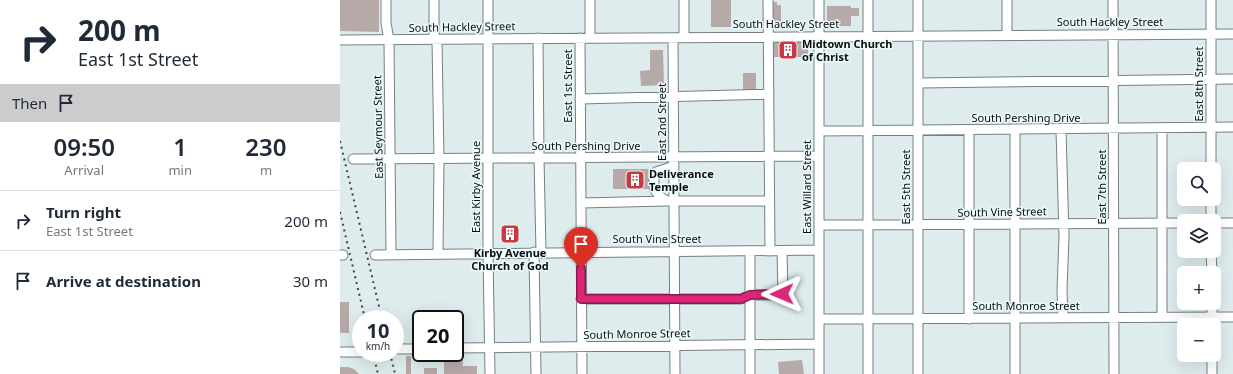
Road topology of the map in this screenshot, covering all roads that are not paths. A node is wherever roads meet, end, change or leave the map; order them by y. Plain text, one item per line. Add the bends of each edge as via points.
1 (386, 0) edge
2 (434, 0) edge
3 (488, 0) edge
4 (590, 0) edge
5 (684, 0) edge
6 (768, 0) edge
7 (819, 0) edge
8 (868, 0) edge
9 (918, 0) edge
10 (1007, 0) edge
11 (1113, 0) edge
12 (1211, 0) edge
13 (1113, 34) junction
14 (1211, 34) junction
15 (1233, 34) edge
16 (1007, 35) junction
17 (768, 36) junction
18 (819, 36) junction
19 (868, 36) junction
20 (918, 36) junction
21 (684, 37) junction
22 (538, 38) junction
23 (580, 38) junction
24 (590, 38) junction
25 (673, 38) junction
26 (488, 39) junction
27 (340, 40) edge
28 (389, 40) junction
29 (435, 40) junction
30 (1211, 79) junction
31 (1233, 79) edge
32 (1114, 81) junction
33 (918, 83) junction
34 (769, 94) junction
35 (674, 97) junction
36 (580, 99) junction
37 (1211, 127) junction
38 (1233, 127) edge
39 (1162, 128) junction
40 (1114, 129) junction
41 (918, 130) junction
42 (969, 130) junction
43 (1015, 130) junction
44 (1061, 130) junction
45 (819, 131) junction
46 (868, 131) junction
47 (769, 156) junction
48 (819, 156) junction
49 (488, 158) junction
50 (539, 158) junction
51 (580, 158) junction
52 (353, 159) dead end
53 (390, 159) junction
54 (439, 159) junction
55 (674, 162) junction
56 (1211, 162) edge
57 (769, 201) junction
58 (670, 202) junction
59 (580, 203) junction
60 (1233, 222) edge
61 (1114, 223) junction
62 (1162, 223) junction
63 (1177, 223) edge
64 (1221, 223) edge
65 (969, 224) junction
66 (1016, 224) junction
67 (1064, 224) junction
68 (820, 225) junction
69 (868, 225) junction
70 (919, 225) junction
71 (819, 250) junction
72 (674, 251) junction
73 (770, 251) junction
74 (782, 251) junction
75 (538, 252) junction
76 (581, 252) junction
77 (750, 252) junction
78 (438, 253) junction
79 (488, 253) junction
80 (391, 254) junction
81 (375, 255) dead end
82 (750, 295) junction
83 (581, 299) junction
84 (674, 300) junction
85 (1114, 317) junction
86 (1162, 317) junction
87 (1233, 317) edge
88 (969, 318) junction
89 (1015, 318) junction
90 (1063, 318) junction
91 (1177, 318) edge
92 (819, 319) junction
93 (868, 319) junction
94 (918, 319) junction
95 (1221, 319) edge
96 (819, 344) junction
97 (674, 345) junction
98 (750, 345) junction
99 (581, 346) junction
100 (536, 347) junction
101 (464, 348) edge
102 (490, 348) junction
103 (340, 352) edge
104 (352, 352) edge
105 (1212, 362) edge
106 (490, 374) edge
107 (536, 374) edge
108 (582, 374) edge
109 (675, 374) edge
110 (750, 374) edge
111 (819, 374) edge
112 (868, 374) edge
113 (918, 374) edge
114 (1015, 374) edge
115 (1114, 374) edge
116 (1212, 374) edge

1 - 28 street, East Seymour Street
2 - 29 street
3 - 26 street, East Kirby Avenue
4 - 24 street
5 - 21 street
6 - 17 street
7 - 18 street, East Willard Street
8 - 19 street
9 - 20 street, East 5th Street
10 - 16 street
11 - 13 street, East 7th Street
12 - 14 street, East 8th Street
13 - 14 street, South Hackley Street
13 - 16 street, South Hackley Street
13 - 32 street, East 7th Street
14 - 15 street, South Hackley Street
14 - 30 street, East 8th Street
16 - 20 street, South Hackley Street
17 - 18 street, South Hackley Street
17 - 21 street, South Hackley Street
17 - 34 street
18 - 19 street, South Hackley Street
18 - 45 street, East Willard Street
19 - 20 street, South Hackley Street
19 - 46 street
20 - 33 street, East 5th Street
21 - 25 street, South Hackley Street
22 - 23 street, South Hackley Street
22 - 26 street, South Hackley Street
22 - 50 street
23 - 24 street, South Hackley Street
23 - 36 street, East 1st Street
24 - 25 street, South Hackley Street
25 - 35 street, East 2nd Street
26 - 29 street, South Hackley Street
26 - 49 street, East Kirby Avenue
27 - 28 street, South Hackley Street
28 - 29 street, South Hackley Street
28 - 53 street, East Seymour Street
29 - 54 street
30 - 31 street
30 - 32 street
30 - 37 street, East 8th Street
32 - 33 street
32 - 40 street, East 7th Street
33 - 41 street, East 5th Street
34 - 35 street
34 - 47 street
35 - 36 street
35 - 55 street, East 2nd Street
36 - 51 street, East 1st Street
37 - 38 street, South Pershing Drive
37 - 39 street, South Pershing Drive
37 - 56 street, East 8th Street
39 - 40 street, South Pershing Drive
39 - 62 street
40 - 44 street, South Pershing Drive
40 - 61 street, East 7th Street
41 - 42 street, South Pershing Drive
41 - 46 street, South Pershing Drive
41 - 70 street, East 5th Street
42 - 43 street, South Pershing Drive
42 - 65 street
43 - 44 street, South Pershing Drive
43 - 66 street
44 - 67 street
45 - 46 street, South Pershing Drive
45 - 48 street, East Willard Street
46 - 69 street
47 - 48 street, South Pershing Drive
47 - 55 street, South Pershing Drive
47 - 57 street
48 - 68 street, East Willard Street
49 - 50 street, South Pershing Drive
49 - 54 street, South Pershing Drive
49 - 79 street, East Kirby Avenue
50 - 51 street, South Pershing Drive
50 - 75 street
51 - 55 street, South Pershing Drive
51 - 59 street, East 1st Street
52 - 53 street, South Pershing Drive
53 - 54 street, South Pershing Drive
53 - 80 street, East Seymour Street
54 - 78 street
55 - 58 street, East 2nd Street
55 - 58 street via 656,172 654,178 656,195
57 - 58 street
57 - 73 street
58 - 59 street
58 - 72 street, East 2nd Street
59 - 76 street, East 1st Street
60 - 64 street
61 - 62 street, South Vine Street
61 - 67 street, South Vine Street
61 - 85 street, East 7th Street
62 - 63 street, South Vine Street
62 - 86 street
65 - 66 street, South Vine Street
65 - 70 street, South Vine Street
65 - 88 street
66 - 67 street, South Vine Street
66 - 89 street
67 - 90 street
68 - 69 street, South Vine Street
68 - 71 street, East Willard Street
69 - 70 street, South Vine Street
69 - 93 street
70 - 94 street, East 5th Street
71 - 74 street, South Vine Street
71 - 92 street, East Willard Street
72 - 76 street, South Vine Street
72 - 77 street, South Vine Street
72 - 84 street, East 2nd Street
73 - 74 street, South Vine Street
73 - 77 street, South Vine Street
74 - 82 street via 782,294
75 - 76 street, South Vine Street
75 - 79 street, South Vine Street
75 - 100 street
76 - 83 street, East 1st Street
77 - 82 street
78 - 79 street, South Vine Street
78 - 80 street, South Vine Street
79 - 102 street, East Kirby Avenue
80 - 81 street, South Vine Street
82 - 84 street via 741,299
82 - 98 street
83 - 84 street
83 - 99 street, East 1st Street
84 - 97 street, East 2nd Street
85 - 86 street, South Monroe Street
85 - 90 street, South Monroe Street
85 - 115 street, East 7th Street
86 - 91 street, South Monroe Street
87 - 95 street, South Monroe Street
88 - 89 street, South Monroe Street
88 - 94 street, South Monroe Street
89 - 90 street, South Monroe Street
89 - 114 street
92 - 93 street, South Monroe Street
92 - 96 street, East Willard Street
93 - 94 street, South Monroe Street
93 - 112 street
94 - 113 street, East 5th Street
96 - 98 street, South Monroe Street
96 - 111 street, East Willard Street
97 - 98 street, South Monroe Street
97 - 99 street, South Monroe Street
97 - 109 street, East 2nd Street
98 - 110 street
99 - 100 street, South Monroe Street
99 - 108 street, East 1st Street
100 - 102 street, South Monroe Street
100 - 107 street
101 - 102 street, South Monroe Street
102 - 106 street, East Kirby Avenue
103 - 104 street
105 - 116 street

